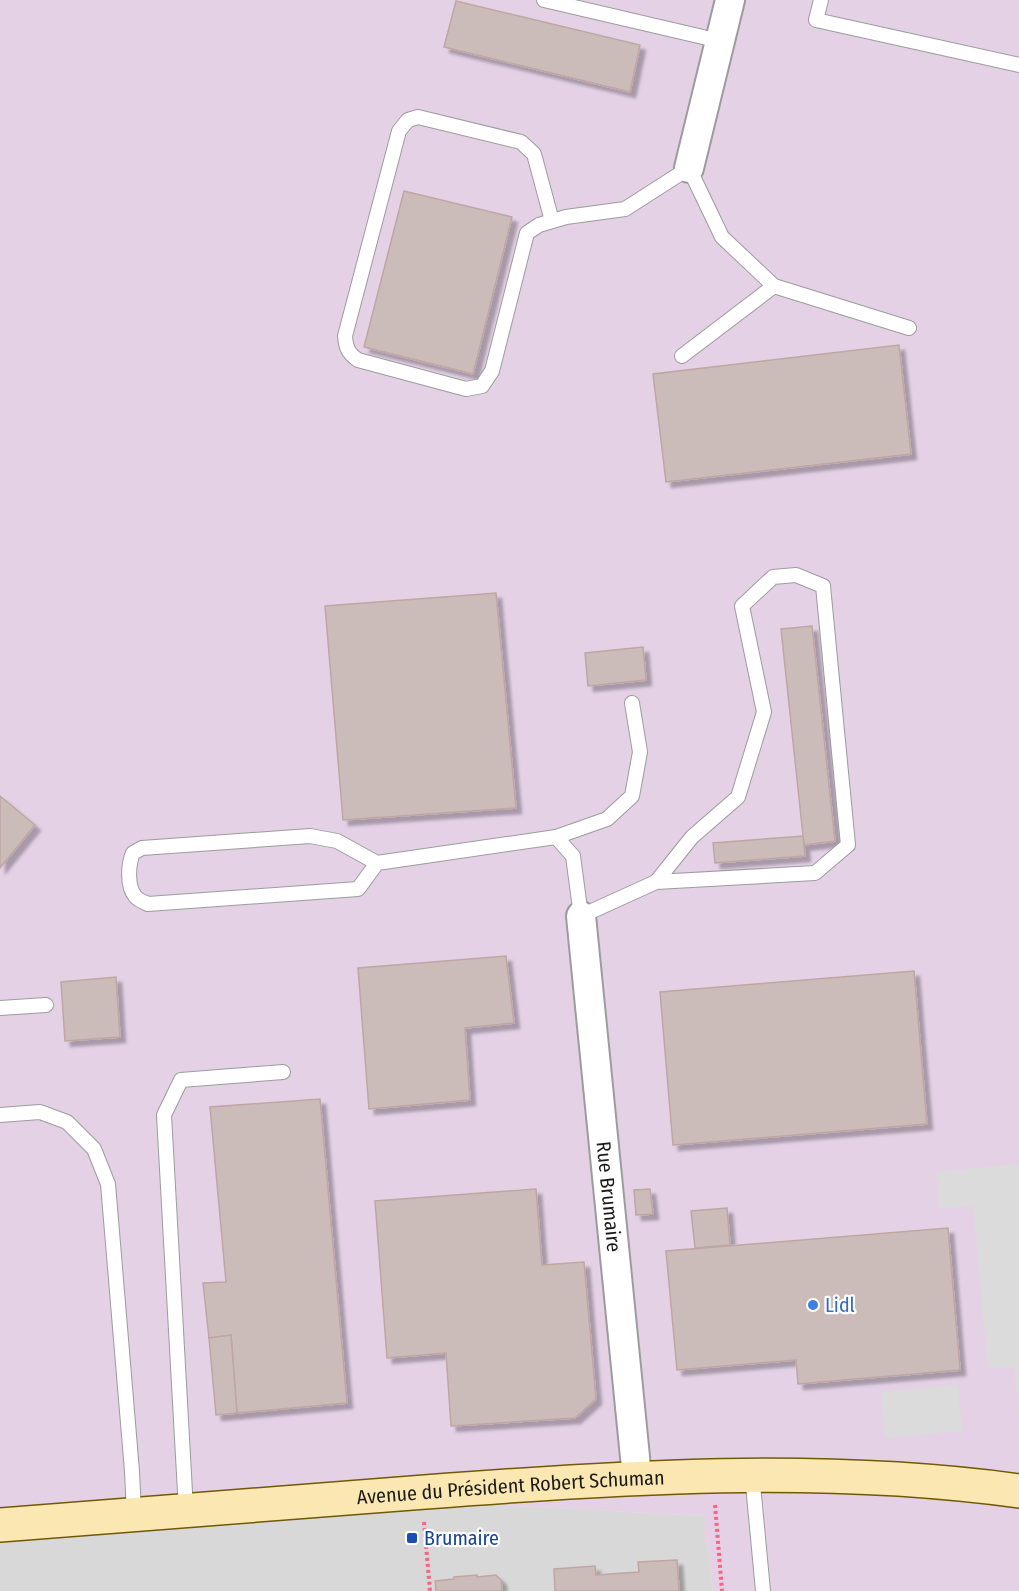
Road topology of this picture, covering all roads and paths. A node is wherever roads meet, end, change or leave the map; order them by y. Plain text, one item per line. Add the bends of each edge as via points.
1 (543, 0) edge
2 (730, 0) edge
3 (821, 0) edge
4 (720, 41) junction
5 (1019, 65) edge
6 (688, 168) junction
7 (552, 221) junction
8 (774, 286) junction
9 (909, 328) dead end
10 (682, 356) dead end
11 (632, 703) dead end
12 (556, 837) junction
13 (377, 862) junction
14 (656, 882) junction
15 (581, 916) junction
16 (46, 1005) dead end
17 (0, 1008) edge
18 (283, 1072) dead end
19 (0, 1115) edge
20 (752, 1474) junction
21 (713, 1476) junction
22 (637, 1478) junction
23 (1019, 1491) edge
24 (186, 1510) junction
25 (134, 1514) junction
26 (424, 1518) dead end
27 (0, 1525) edge
28 (430, 1591) edge
29 (722, 1591) edge
30 (763, 1591) edge

1 - 4 lane
2 - 4 street
3 - 5 lane via 816,20
4 - 6 street
6 - 7 lane via 625,209
6 - 8 lane via 722,237
7 - 7 lane via 534,154 521,142 418,117 408,120 399,131 345,336 349,354 358,360 466,390 482,386 492,371 527,233
8 - 9 lane
8 - 10 lane
11 - 12 lane via 640,752 632,796 607,819
12 - 13 lane
12 - 15 lane via 573,856
13 - 13 lane via 338,841 310,836 142,848 133,853 130,861 130,888 136,899 147,904 358,889
14 - 14 lane via 815,873 848,845 823,586 796,575 773,577 742,606 764,712 748,765 738,797 692,837
14 - 15 lane
15 - 22 street, Rue Brumaire
16 - 17 lane
18 - 24 lane via 181,1080 164,1115
19 - 25 lane via 40,1112 67,1122 94,1149 108,1184
20 - 21 street, Avenue du Président Robert Schuman
20 - 23 street, Avenue du Président Robert Schuman via 838,1476
20 - 30 lane
21 - 22 street, Avenue du Président Robert Schuman
21 - 29 path
22 - 24 street, Avenue du Président Robert Schuman
24 - 25 street, Avenue du Président Robert Schuman
25 - 27 street, Avenue du Président Robert Schuman
26 - 28 path

